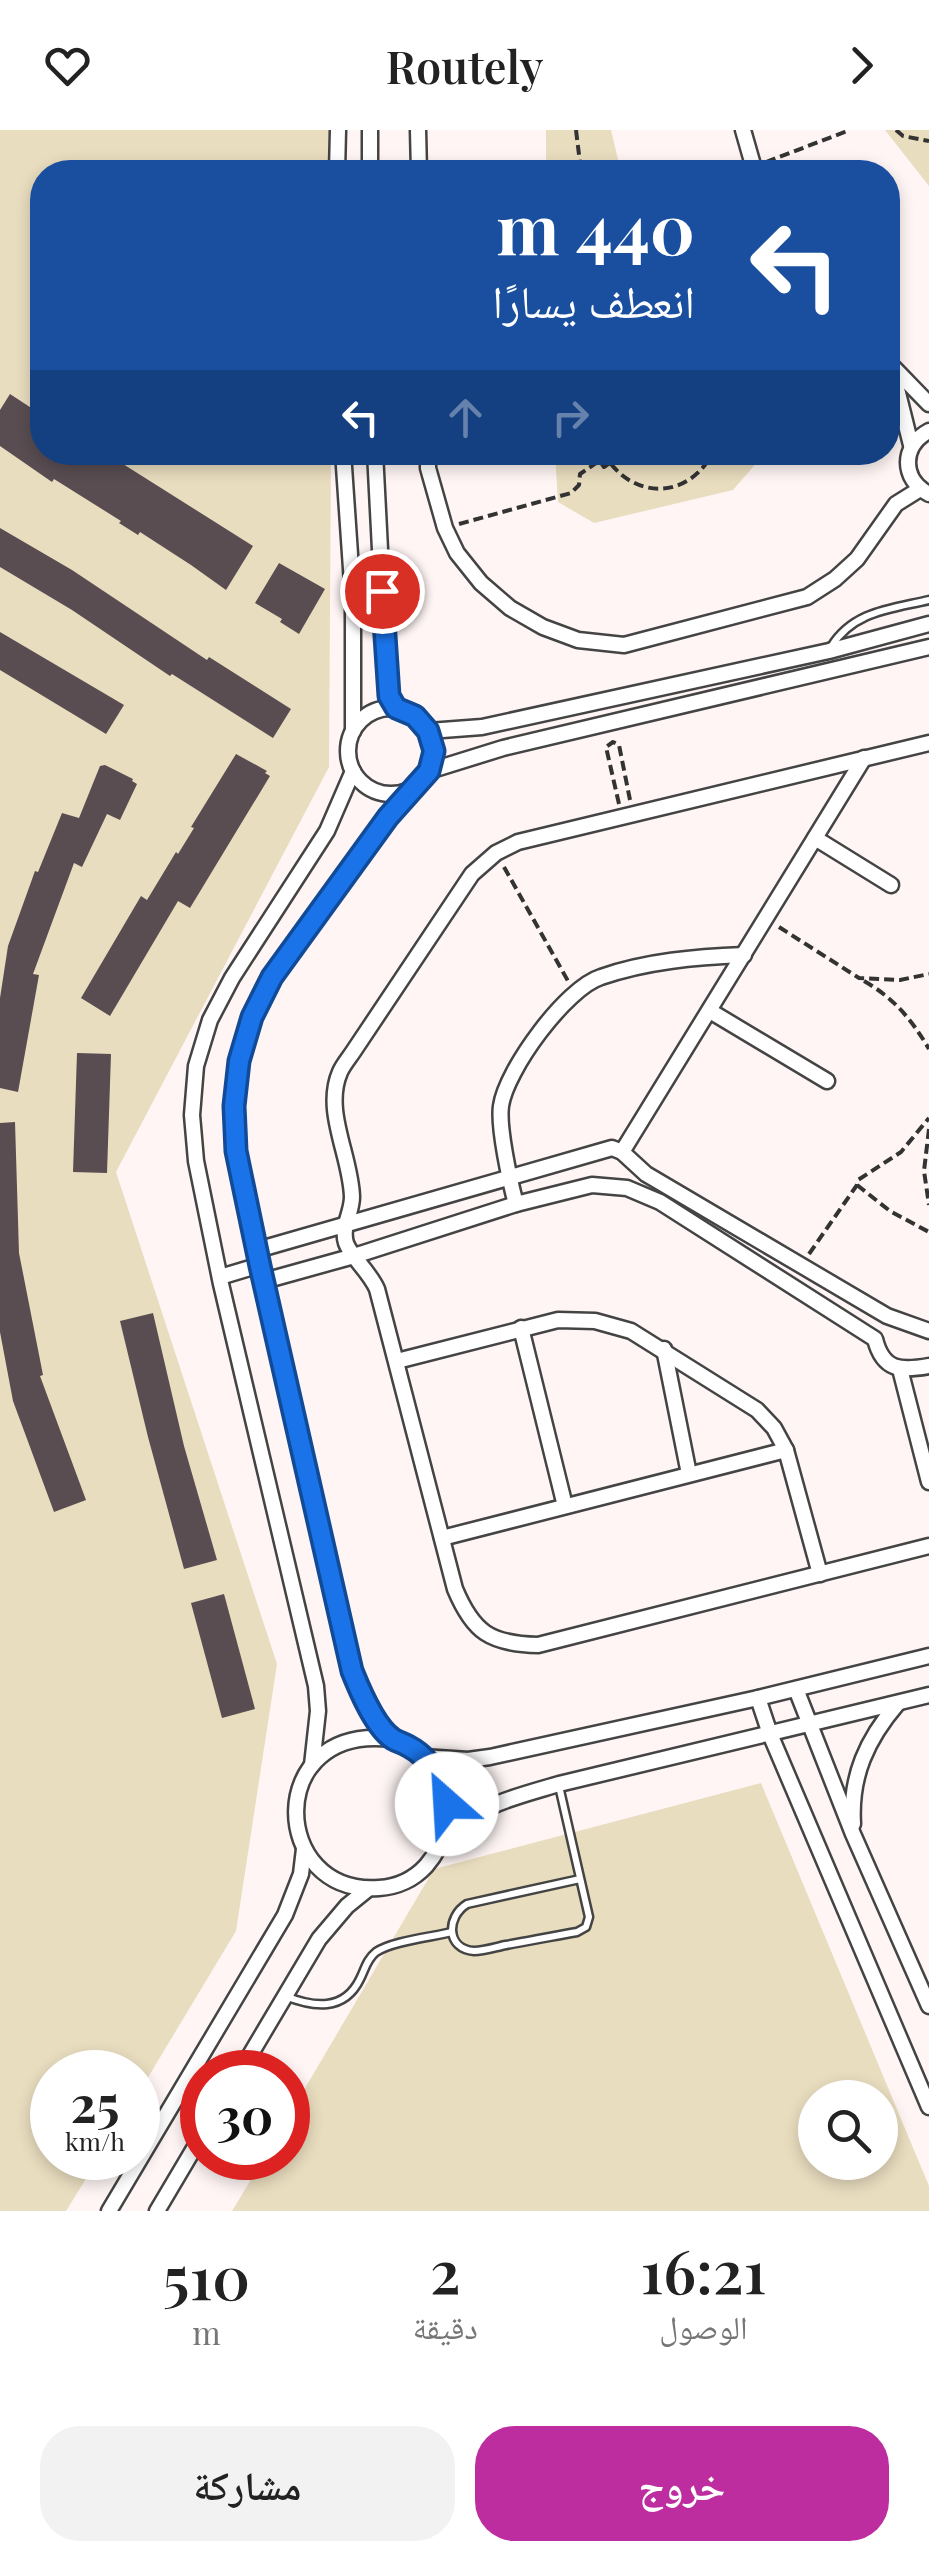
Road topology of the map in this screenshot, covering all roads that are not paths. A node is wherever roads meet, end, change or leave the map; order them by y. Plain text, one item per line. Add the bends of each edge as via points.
1 (338, 130) edge
2 (370, 130) edge
3 (418, 130) edge
4 (743, 130) edge
5 (337, 160) edge
6 (370, 160) edge
7 (418, 160) edge
8 (751, 160) edge
9 (900, 374) edge
10 (900, 404) edge
11 (929, 404) edge
12 (929, 431) edge
13 (911, 445) junction
14 (345, 465) edge
15 (377, 465) edge
16 (428, 465) edge
17 (925, 491) edge
18 (929, 600) edge
19 (929, 624) edge
20 (929, 646) edge
21 (829, 651) junction
22 (396, 708) junction
23 (428, 731) junction
24 (353, 732) junction
25 (929, 743) edge
26 (864, 758) junction
27 (429, 771) junction
28 (354, 772) junction
29 (416, 786) junction
30 (815, 838) junction
31 (891, 885) dead end
32 (744, 955) junction
33 (710, 1010) junction
34 (827, 1081) dead end
35 (622, 1152) junction
36 (583, 1158) junction
37 (509, 1179) junction
38 (592, 1185) junction
39 (516, 1204) junction
40 (346, 1223) junction
41 (257, 1250) junction
42 (354, 1256) junction
43 (260, 1266) junction
44 (220, 1277) junction
45 (264, 1281) junction
46 (887, 1316) junction
47 (521, 1328) junction
48 (929, 1331) edge
49 (874, 1339) junction
50 (664, 1349) junction
51 (397, 1361) junction
52 (929, 1366) edge
53 (900, 1369) junction
54 (786, 1450) junction
55 (689, 1474) junction
56 (929, 1482) edge
57 (565, 1506) junction
58 (442, 1538) junction
59 (929, 1546) edge
60 (820, 1574) junction
61 (929, 1656) edge
62 (796, 1689) junction
63 (929, 1695) edge
64 (758, 1698) junction
65 (898, 1703) junction
66 (809, 1724) junction
67 (770, 1734) junction
68 (392, 1739) junction
69 (423, 1756) junction
70 (312, 1764) junction
71 (558, 1784) junction
72 (853, 1834) junction
73 (443, 1839) junction
74 (304, 1849) junction
75 (580, 1880) junction
76 (368, 1889) junction
77 (452, 1932) junction
78 (285, 1996) junction
79 (929, 2006) edge
80 (253, 2050) edge
81 (929, 2107) edge
82 (180, 2172) edge
83 (109, 2211) edge
84 (157, 2211) edge

1 - 5 street
2 - 6 street
3 - 7 street
4 - 8 street
9 - 11 street
10 - 13 street
12 - 13 street
13 - 17 street via 908,473
14 - 24 street
15 - 22 street via 387,686
16 - 17 street via 445,528 481,583 542,627 624,646 808,597 857,559 896,504
18 - 21 lane via 861,618
19 - 21 street
20 - 27 street
21 - 23 street via 482,726
22 - 23 street
22 - 24 street via 366,716
23 - 27 street via 434,751
24 - 28 street via 348,752
25 - 26 street
26 - 30 street
26 - 40 street via 518,842 472,874 340,1072 335,1096 352,1198
27 - 29 street
28 - 29 street via 376,792 397,794
28 - 44 street via 327,831 232,978 196,1066 196,1162
29 - 41 street via 298,939 252,1017 234,1106 236,1151
30 - 31 street
30 - 32 street
32 - 33 street
32 - 37 street via 685,958 597,978 575,994 548,1021 508,1082 500,1109
33 - 34 street
33 - 35 street
35 - 36 street via 612,1148
35 - 46 street via 646,1174
36 - 37 street
36 - 38 street
37 - 39 street
37 - 40 street
38 - 39 street
38 - 49 street via 628,1188 660,1202
39 - 42 street
40 - 41 street
40 - 42 street
41 - 43 street
42 - 45 street
42 - 51 street via 377,1289
43 - 44 street
43 - 45 street
44 - 70 street via 316,1686
45 - 68 street via 352,1671
46 - 48 street
46 - 49 street
47 - 50 street via 595,1320 632,1330
47 - 51 street
47 - 57 street
49 - 53 street via 882,1358
50 - 54 street via 757,1410
50 - 55 street
51 - 58 street
52 - 53 street
53 - 56 street
54 - 55 street
54 - 60 street
55 - 57 street
57 - 58 street
58 - 60 street via 466,1614 485,1634 510,1644 538,1645
59 - 60 street
61 - 62 street
62 - 64 street
62 - 66 street
63 - 65 street
64 - 67 street
64 - 69 street via 490,1757
65 - 66 street
65 - 72 street via 865,1750 856,1777
66 - 67 street
66 - 72 street
67 - 71 street
67 - 81 street
68 - 69 street
68 - 70 street via 348,1740
69 - 73 street via 443,1786
70 - 74 street via 295,1806
71 - 73 street via 498,1801
71 - 75 lane
72 - 79 street
73 - 76 street via 422,1871 387,1888
74 - 76 street via 331,1878
74 - 83 street via 285,1915
75 - 77 lane via 467,1904 452,1920
75 - 77 lane via 589,1917 582,1930 478,1951 460,1945
76 - 78 street via 332,1922
77 - 78 lane via 378,1950 358,1984 335,2002 316,2006
78 - 80 street
82 - 84 street

